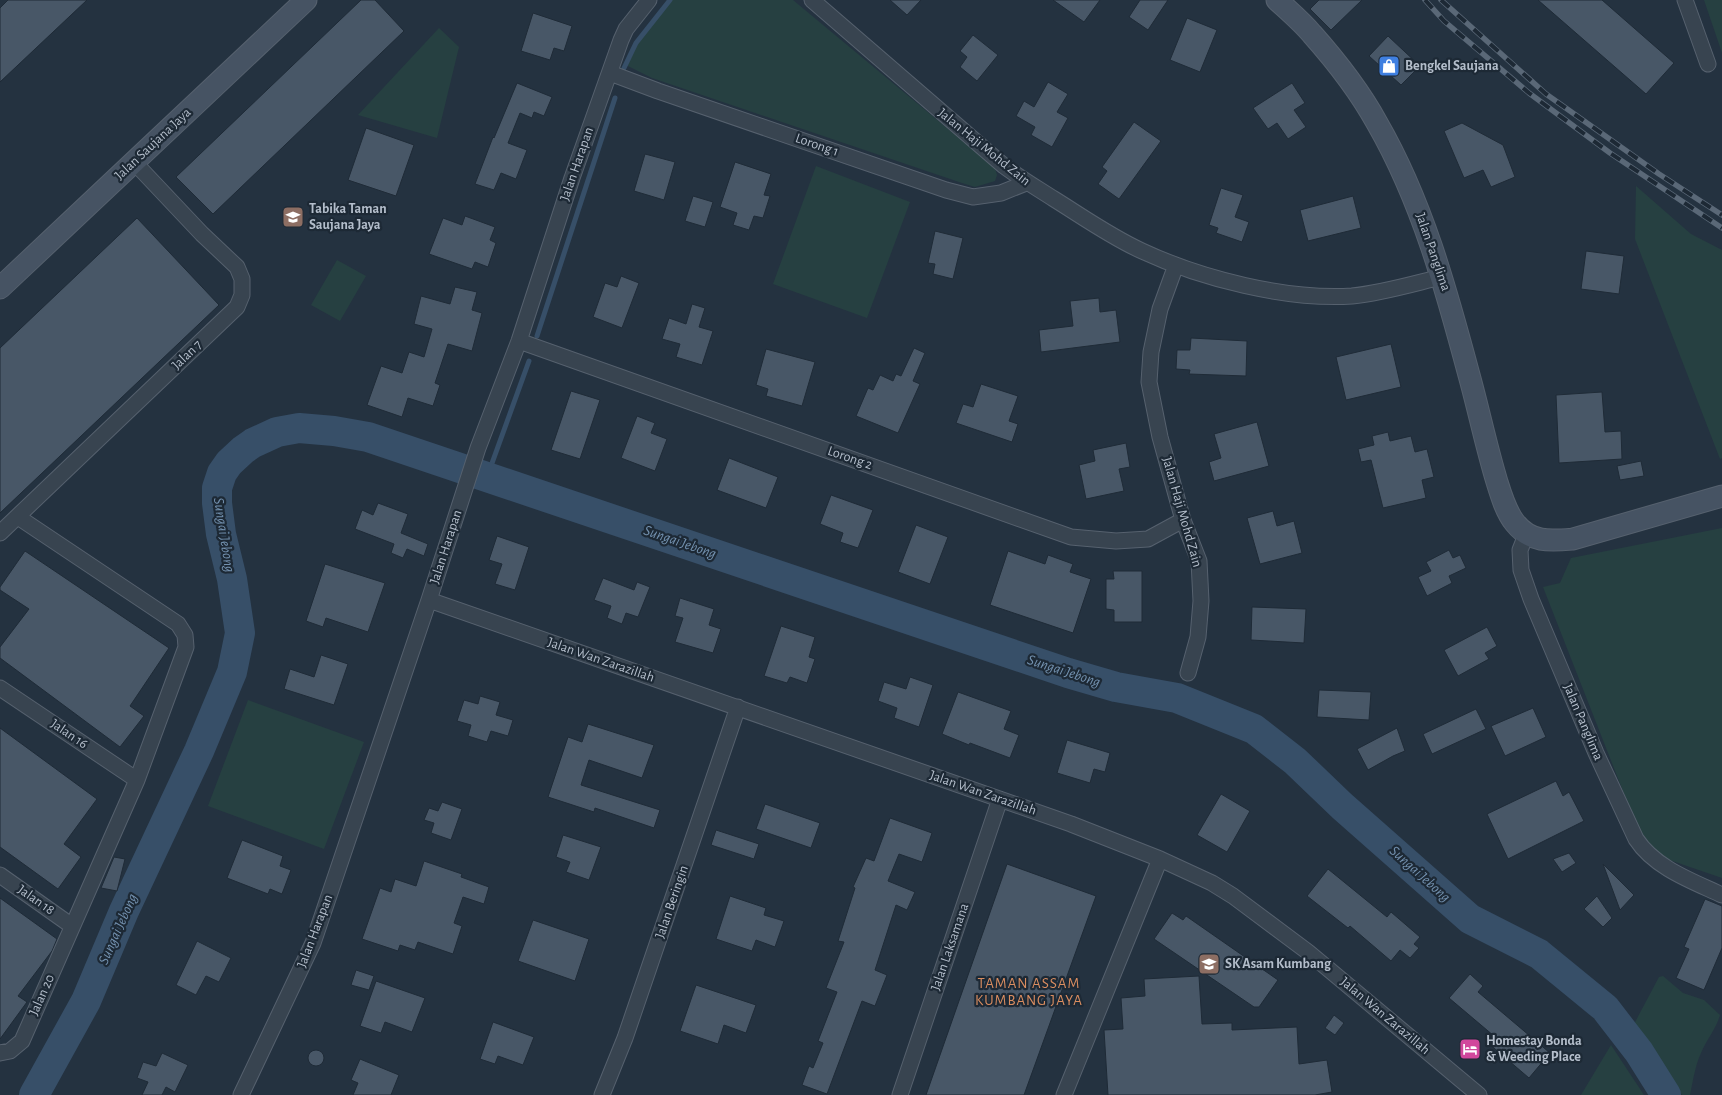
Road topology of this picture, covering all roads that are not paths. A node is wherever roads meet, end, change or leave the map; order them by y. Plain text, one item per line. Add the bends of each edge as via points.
1 (306, 0) edge
2 (649, 0) edge
3 (812, 0) edge
4 (1277, 0) edge
5 (1685, 0) edge
6 (1708, 64) dead end
7 (610, 73) junction
8 (134, 162) junction
9 (1026, 183) junction
10 (1176, 265) junction
11 (1441, 278) junction
12 (3, 281) edge
13 (519, 341) junction
14 (1722, 496) edge
15 (18, 517) junction
16 (1183, 520) junction
17 (0, 533) edge
18 (1526, 535) junction
19 (429, 600) junction
20 (1188, 673) dead end
21 (0, 688) edge
22 (738, 707) junction
23 (137, 780) junction
24 (1000, 799) junction
25 (1160, 859) junction
26 (0, 875) edge
27 (1722, 895) edge
28 (72, 926) junction
29 (0, 1053) edge
30 (241, 1095) edge
31 (602, 1095) edge
32 (900, 1095) edge
33 (1064, 1095) edge
34 (1479, 1095) edge

1 - 8 main road, Jalan Saujana Jaya
2 - 7 street, Jalan Harapan via 626,29
3 - 9 street, Jalan Haji Mohd Zain
4 - 11 main road, Jalan Panglima via 1312,34 1377,122 1419,211
5 - 6 street
7 - 9 street, Lorong 1 via 946,190 973,197 1001,193
7 - 13 street, Jalan Harapan
8 - 12 main road, Jalan Saujana Jaya
8 - 15 street, Jalan 7 via 236,267 242,279 242,295 237,307
9 - 10 street, Jalan Haji Mohd Zain via 1126,243
10 - 11 street, Jalan Haji Mohd Zain via 1207,276 1313,296 1352,296
10 - 16 street, Jalan Haji Mohd Zain via 1160,308 1149,382
11 - 18 main road, Jalan Panglima via 1499,488 1514,522
13 - 16 street, Lorong 2 via 1071,537 1116,541 1148,539
13 - 19 street, Jalan Harapan via 478,448
14 - 18 main road via 1574,539 1549,541
15 - 17 street, Jalan 7
15 - 23 street, Jalan 20 via 164,614 178,624 185,635 182,661
16 - 20 street, Jalan Haji Mohd Zain via 1199,562 1201,601 1198,637
18 - 27 street, Jalan Panglima via 1520,550 1521,570 1628,824 1649,857
19 - 22 street, Jalan Wan Zarazillah
19 - 30 street, Jalan Harapan via 313,943
21 - 23 street, Jalan 16
22 - 24 street, Jalan Wan Zarazillah
22 - 31 street, Jalan Beringin via 625,1038
23 - 28 street, Jalan 20
24 - 25 street, Jalan Wan Zarazillah
24 - 32 street, Jalan Laksamana
25 - 33 street
25 - 34 street, Jalan Wan Zarazillah via 1212,884 1254,911
26 - 28 street, Jalan 18
28 - 29 street, Jalan 20 via 22,1041 10,1051

